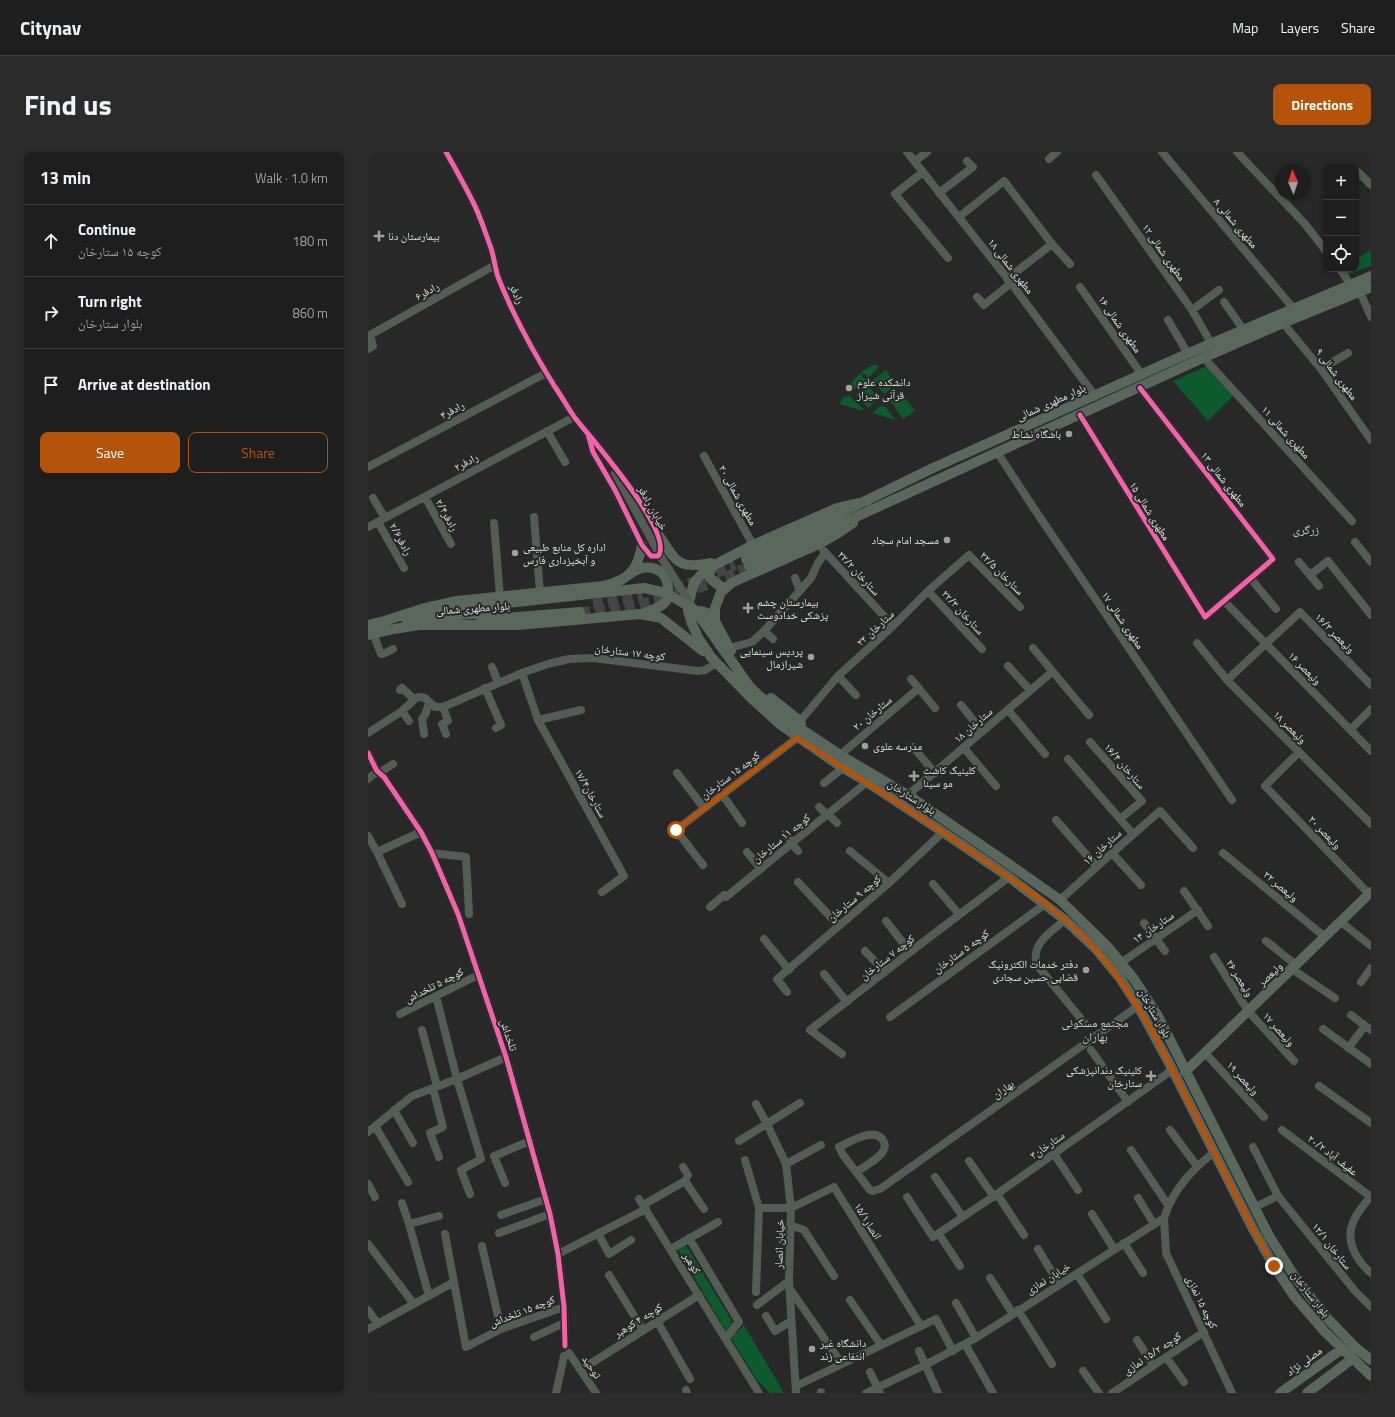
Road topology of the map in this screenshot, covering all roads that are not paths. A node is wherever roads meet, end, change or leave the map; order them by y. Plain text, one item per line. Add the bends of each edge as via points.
1 (446, 152) edge
2 (907, 152) edge
3 (927, 152) edge
4 (1057, 152) edge
5 (1162, 152) edge
6 (1237, 152) edge
7 (1049, 159) dead end
8 (915, 161) junction
9 (967, 161) dead end
10 (923, 172) junction
11 (1359, 173) edge
12 (1096, 175) dead end
13 (1371, 186) edge
14 (939, 193) junction
15 (959, 217) junction
16 (1052, 244) junction
17 (1323, 247) edge
18 (948, 258) dead end
19 (1070, 264) dead end
20 (495, 266) junction
21 (1342, 272) edge
22 (1371, 276) edge
23 (1009, 281) junction
24 (1350, 284) junction
25 (1080, 287) dead end
26 (1371, 287) edge
27 (1219, 290) dead end
28 (1360, 292) junction
29 (977, 296) dead end
30 (1224, 302) dead end
31 (1293, 308) junction
32 (1192, 310) junction
33 (1371, 317) edge
34 (1168, 320) dead end
35 (1283, 323) junction
36 (1243, 329) junction
37 (1212, 343) junction
38 (371, 348) edge
39 (1348, 352) dead end
40 (1188, 354) junction
41 (1204, 358) junction
42 (1321, 369) junction
43 (546, 373) junction
44 (1142, 374) junction
45 (1140, 388) junction
46 (1095, 396) junction
47 (1080, 415) junction
48 (574, 417) junction
49 (547, 431) junction
50 (588, 434) junction
51 (1371, 440) edge
52 (997, 452) junction
53 (704, 456) dead end
54 (565, 462) dead end
55 (368, 467) edge
56 (425, 497) junction
57 (373, 498) dead end
58 (868, 506) junction
59 (534, 517) dead end
60 (382, 520) junction
61 (1352, 520) dead end
62 (494, 523) dead end
63 (368, 527) edge
64 (658, 534) junction
65 (1355, 542) dead end
66 (451, 544) dead end
67 (819, 544) junction
68 (642, 545) junction
69 (753, 545) junction
70 (825, 553) junction
71 (969, 556) joint
72 (717, 562) junction
73 (747, 562) tunnel mouth
74 (1299, 562) dead end
75 (1371, 562) edge
76 (404, 568) dead end
77 (1310, 575) junction
78 (625, 578) junction
79 (795, 578) dead end
80 (1250, 579) junction
81 (668, 582) junction
82 (1319, 586) dead end
83 (724, 588) junction
84 (800, 591) junction
85 (928, 591) junction
86 (540, 593) junction
87 (500, 597) junction
88 (1224, 601) junction
89 (1020, 607) dead end
90 (1276, 609) dead end
91 (695, 610) junction
92 (640, 614) junction
93 (1371, 614) edge
94 (384, 621) junction
95 (715, 621) junction
96 (412, 625) junction
97 (894, 626) junction
98 (694, 627) junction
99 (370, 631) edge
100 (764, 631) junction
101 (772, 639) dead end
102 (1197, 643) dead end
103 (1266, 644) junction
104 (725, 646) junction
105 (982, 648) dead end
106 (1032, 648) dead end
107 (393, 649) dead end
108 (714, 660) junction
109 (1008, 666) dead end
110 (492, 667) dead end
111 (1052, 672) junction
112 (522, 673) junction
113 (838, 676) junction
114 (911, 679) dead end
115 (1228, 680) junction
116 (498, 682) junction
117 (1371, 685) edge
118 (485, 688) junction
119 (919, 688) junction
120 (400, 690) dead end
121 (1030, 690) junction
122 (856, 695) dead end
123 (414, 700) junction
124 (429, 703) junction
125 (961, 705) dead end
126 (443, 707) junction
127 (935, 708) dead end
128 (1371, 709) edge
129 (581, 710) dead end
130 (1008, 710) junction
131 (402, 711) junction
132 (1089, 715) dead end
133 (538, 720) junction
134 (409, 721) dead end
135 (800, 721) junction
136 (496, 728) dead end
137 (1351, 729) junction
138 (982, 731) junction
139 (368, 733) edge
140 (424, 734) dead end
141 (446, 734) dead end
142 (801, 735) junction
143 (1090, 742) dead end
144 (913, 747) dead end
145 (964, 748) junction
146 (1371, 750) edge
147 (1299, 752) junction
148 (368, 753) edge
149 (1045, 754) dead end
150 (840, 755) junction
151 (1068, 759) dead end
152 (394, 764) dead end
153 (843, 768) junction
154 (378, 772) junction
155 (677, 773) dead end
156 (935, 773) junction
157 (368, 779) edge
158 (867, 782) junction
159 (824, 783) dead end
160 (996, 786) dead end
161 (722, 794) junction
162 (908, 795) junction
163 (1232, 800) dead end
164 (819, 807) dead end
165 (704, 808) junction
166 (828, 814) junction
167 (1120, 818) junction
168 (1056, 820) dead end
169 (742, 822) dead end
170 (837, 823) dead end
171 (1371, 824) edge
172 (421, 832) junction
173 (944, 832) junction
174 (785, 834) dead end
175 (1134, 834) junction
176 (368, 836) edge
177 (793, 843) junction
178 (1193, 848) dead end
179 (798, 851) dead end
180 (850, 851) dead end
181 (376, 852) junction
182 (747, 852) dead end
183 (432, 853) junction
184 (1112, 853) junction
185 (1223, 853) dead end
186 (703, 865) dead end
187 (1096, 867) junction
188 (761, 869) junction
189 (1009, 877) junction
190 (798, 882) dead end
191 (889, 883) junction
192 (933, 884) dead end
193 (1141, 885) dead end
194 (1184, 890) dead end
195 (602, 892) dead end
196 (1370, 893) edge
197 (1060, 900) junction
198 (402, 904) dead end
199 (1045, 904) junction
200 (710, 907) dead end
201 (1198, 910) junction
202 (469, 914) dead end
203 (959, 914) junction
204 (1065, 920) junction
205 (886, 921) dead end
206 (1341, 922) junction
207 (1144, 923) dead end
208 (838, 925) junction
209 (1208, 926) dead end
210 (1325, 937) junction
211 (1155, 938) junction
212 (764, 939) dead end
213 (1266, 941) dead end
214 (1371, 946) edge
215 (865, 951) dead end
216 (910, 952) junction
217 (1165, 952) dead end
218 (1214, 957) dead end
219 (1122, 962) junction
220 (1294, 967) junction
221 (1371, 968) edge
222 (789, 970) junction
223 (885, 972) junction
224 (824, 974) dead end
225 (478, 975) junction
226 (1361, 982) dead end
227 (787, 992) dead end
228 (436, 996) junction
229 (1335, 998) dead end
230 (847, 1002) junction
231 (1138, 1006) junction
232 (1248, 1011) junction
233 (400, 1014) dead end
234 (890, 1016) dead end
235 (1351, 1016) dead end
236 (1086, 1025) dead end
237 (1368, 1028) edge
238 (1323, 1029) dead end
239 (422, 1030) dead end
240 (1348, 1048) junction
241 (1091, 1050) dead end
242 (1205, 1053) junction
243 (842, 1054) dead end
244 (506, 1057) junction
245 (1294, 1061) dead end
246 (1371, 1064) edge
247 (1172, 1070) junction
248 (1186, 1072) junction
249 (457, 1079) junction
250 (1319, 1086) dead end
251 (435, 1087) junction
252 (1128, 1102) junction
253 (800, 1103) dead end
254 (756, 1104) dead end
255 (394, 1110) junction
256 (1264, 1117) dead end
257 (1371, 1123) edge
258 (767, 1124) junction
259 (375, 1126) junction
260 (1170, 1130) dead end
261 (1282, 1130) dead end
262 (368, 1132) edge
263 (530, 1141) junction
264 (739, 1141) dead end
265 (413, 1142) dead end
266 (821, 1145) dead end
267 (1253, 1147) dead end
268 (1131, 1150) dead end
269 (1214, 1152) junction
270 (1054, 1154) junction
271 (439, 1157) dead end
272 (745, 1160) dead end
273 (969, 1161) dead end
274 (786, 1164) junction
275 (1197, 1166) junction
276 (683, 1167) dead end
277 (856, 1172) junction
278 (935, 1176) dead end
279 (685, 1181) junction
280 (408, 1182) dead end
281 (505, 1183) dead end
282 (368, 1184) edge
283 (1078, 1190) dead end
284 (470, 1194) dead end
285 (996, 1195) junction
286 (1278, 1196) junction
287 (1371, 1196) edge
288 (375, 1197) dead end
289 (906, 1197) dead end
290 (1138, 1198) dead end
291 (546, 1199) junction
292 (402, 1203) dead end
293 (643, 1204) junction
294 (1168, 1205) junction
295 (1255, 1207) junction
296 (758, 1208) junction
297 (791, 1208) junction
298 (704, 1209) dead end
299 (550, 1214) junction
300 (1092, 1214) dead end
301 (501, 1215) dead end
302 (439, 1216) dead end
303 (963, 1217) junction
304 (1164, 1218) junction
305 (718, 1222) dead end
306 (409, 1224) junction
307 (1154, 1224) junction
308 (1263, 1224) junction
309 (790, 1225) junction
310 (1253, 1229) junction
311 (499, 1233) dead end
312 (598, 1233) junction
313 (445, 1234) dead end
314 (1024, 1235) dead end
315 (936, 1236) junction
316 (689, 1238) junction
317 (631, 1240) dead end
318 (1124, 1243) junction
319 (368, 1244) edge
320 (482, 1246) dead end
321 (671, 1249) junction
322 (1114, 1249) junction
323 (1038, 1250) dead end
324 (558, 1254) junction
325 (960, 1266) dead end
326 (1143, 1273) dead end
327 (1371, 1273) edge
328 (1077, 1274) junction
329 (609, 1276) dead end
330 (834, 1276) dead end
331 (990, 1278) dead end
332 (454, 1282) junction
333 (1059, 1284) junction
334 (789, 1285) junction
335 (756, 1292) dead end
336 (699, 1295) junction
337 (429, 1296) junction
338 (850, 1300) dead end
339 (956, 1303) dead end
340 (414, 1304) junction
341 (757, 1305) dead end
342 (564, 1307) junction
343 (1371, 1307) edge
344 (368, 1310) edge
345 (1016, 1312) junction
346 (766, 1316) dead end
347 (1106, 1320) dead end
348 (657, 1321) junction
349 (791, 1321) junction
350 (564, 1323) junction
351 (378, 1324) junction
352 (921, 1326) junction
353 (368, 1329) edge
354 (501, 1329) junction
355 (643, 1330) junction
356 (1204, 1332) junction
357 (534, 1337) dead end
358 (726, 1338) junction
359 (976, 1338) junction
360 (1137, 1340) dead end
361 (965, 1344) junction
362 (881, 1346) junction
363 (1342, 1349) junction
364 (919, 1351) dead end
365 (953, 1351) junction
366 (566, 1352) junction
367 (1166, 1357) junction
368 (1352, 1359) junction
369 (1371, 1360) edge
370 (590, 1364) dead end
371 (842, 1364) junction
372 (1052, 1364) dead end
373 (925, 1365) junction
374 (1153, 1365) junction
375 (1083, 1371) dead end
376 (870, 1372) dead end
377 (1371, 1376) edge
378 (690, 1379) dead end
379 (1184, 1382) dead end
380 (796, 1389) edge
381 (879, 1390) edge
382 (1118, 1391) edge
383 (1283, 1392) edge
384 (556, 1393) edge
385 (596, 1393) edge
386 (759, 1393) edge
387 (866, 1393) edge
388 (938, 1393) edge
389 (993, 1393) edge
390 (1098, 1393) edge
391 (1232, 1393) edge
392 (1307, 1393) edge

1 - 20 street, رادفر via 473,201 492,250
2 - 8 street, ۱۸ مطهری شمالی
3 - 8 street
4 - 7 street
5 - 31 street, ۸ مطهری شمالی
6 - 17 street
8 - 10 street, ۱۸ مطهری شمالی
9 - 14 street via 973,167
10 - 14 street, ۱۸ مطهری شمالی
10 - 18 street via 895,194
11 - 13 street
12 - 32 street, ۱۲ مطهری شمالی
14 - 15 street, ۱۸ مطهری شمالی
15 - 16 street via 1004,181
15 - 23 street, ۱۸ مطهری شمالی
16 - 19 street
16 - 23 street
20 - 38 street, رادفر۶ via 370,335
20 - 43 street, رادفر via 520,325
21 - 24 street
22 - 24 main road, بلوار مطهرى شمالى
23 - 29 street via 984,305
23 - 46 street, ۱۸ مطهری شمالی
24 - 31 main road, بلوار مطهرى شمالى
25 - 44 street, ۱۶ مطهری شمالی
26 - 28 main road, بلوار مطهرى شمالى
27 - 32 street
28 - 33 street
28 - 35 main road, بلوار مطهرى شمالى
30 - 36 street
31 - 36 main road, بلوار مطهرى شمالى
32 - 37 street, ۱۲ مطهری شمالی
34 - 40 street
35 - 41 main road, بلوار مطهرى شمالى
35 - 42 street, ۹ مطهری شمالی
36 - 37 main road, بلوار مطهرى شمالى
37 - 40 main road, بلوار مطهرى شمالى
39 - 42 street
40 - 44 main road, بلوار مطهرى شمالى
41 - 45 main road, بلوار مطهرى شمالى
41 - 61 street, ۱۱ مطهری شمالی
42 - 51 street, ۹ مطهری شمالی
43 - 48 street, رادفر
43 - 55 street, رادفر۴
44 - 46 main road, بلوار مطهرى شمالى
45 - 47 main road, بلوار مطهرى شمالى
45 - 80 street, ۱۳ مطهری شمالی via 1273,559
46 - 58 main road, بلوار مطهرى شمالى via 933,468
47 - 52 main road, بلوار مطهرى شمالى
47 - 88 street, ۱۵ مطهری شمالی via 1204,617
48 - 49 street, رادفر۲
48 - 50 street, رادفر
49 - 54 street
49 - 56 street, رادفر۲
50 - 64 street, خیابان رادفر via 619,471
50 - 68 street, خیابان رادفر via 593,452
50 - 91 street, bridge via 615,473 661,557
52 - 58 main road, بلوار مطهرى شمالى
52 - 163 street, ۱۷ مطهری شمالی
53 - 69 street, ۲۰ مطهری شمالی
56 - 60 street, رادفر۲
56 - 66 street, رادفر۲/۴
57 - 60 street, رادفر۲/۶
58 - 67 main road via 837,534
58 - 69 main road via 837,508
58 - 73 main road, بلوار مطهرى شمالى
59 - 86 street
60 - 63 street, رادفر۲
60 - 76 street, رادفر۲/۶
62 - 87 street
64 - 68 street, خیابان رادفر via 661,548 658,556 651,556
64 - 72 main road via 673,557 682,564 692,566
64 - 81 main road
65 - 75 street
67 - 70 street, ۲۲/۲ ستارخان
67 - 83 main road
68 - 78 main road via 641,556
69 - 72 main road
70 - 84 street via 811,578
70 - 97 street, ۲۲/۲ ستارخان
71 - 85 street, ۲۲ ستارخان
71 - 89 street, ۲۲/۵ ستارخان
72 - 83 main road via 710,570 709,576 713,582
72 - 98 main road via 704,570 694,583 688,612
74 - 77 street
77 - 82 street
77 - 93 street via 1328,561
78 - 81 main road via 634,571 647,568 662,573
78 - 86 main road via 603,586
79 - 84 street
80 - 88 street
80 - 90 street
81 - 92 main road via 666,600 655,609
83 - 95 main road via 717,602
84 - 100 street
85 - 97 street, ۲۲ ستارخان
85 - 105 street, ۲۲/۳ ستارخان
86 - 87 main road
87 - 94 main road via 439,604
88 - 103 street, ۱۶ ولیعصر
91 - 94 main road, bridge via 666,593 638,588 434,611
91 - 104 main road, bridge
92 - 96 main road via 519,625
92 - 108 main road via 661,618
94 - 96 main road, بلوار مطهرى شمالى via 579,609
94 - 99 main road, بلوار مطهرى شمالى
95 - 98 main road via 701,610 693,616
95 - 104 main road
96 - 99 main road, بلوار مطهرى شمالى
97 - 113 street, ۲۲ ستارخان
98 - 108 main road via 699,640
99 - 107 street via 381,654
100 - 101 street
100 - 104 street via 752,642
102 - 115 street, ۱۸ ولیعصر
103 - 115 street
103 - 117 street, ۱۶/۳ ولیعصر via 1300,612
103 - 137 street, ۱۶ ولیعصر
104 - 135 main road via 739,665 776,703
104 - 142 main road, بلوار ستارخان via 750,686
106 - 111 street
108 - 112 street, کوچه ۱۷ ستارخان via 705,670 698,671 593,658 569,659
108 - 142 main road, بلوار ستارخان via 769,716
109 - 121 street
110 - 116 street
111 - 121 street, ۱۸ ستارخان
111 - 132 street
112 - 116 street, کوچه ۱۷ ستارخان
112 - 133 street, ستارخان۱۷/۴
113 - 122 street
113 - 135 street, ۲۲ ستارخان
114 - 119 street
115 - 147 street, ۱۸ ولیعصر
116 - 118 street, کوچه ۱۷ ستارخان
118 - 126 street, کوچه ۱۷ ستارخان
118 - 136 street via 501,725
119 - 127 street
119 - 150 street, ۲۰ ستارخان
120 - 123 street via 402,688
121 - 130 street, ۱۸ ستارخان
123 - 124 street via 420,697
123 - 131 street
124 - 126 street via 435,707
124 - 140 street via 422,719
125 - 138 street
126 - 141 street via 448,721 442,724
128 - 137 street
129 - 133 street
130 - 138 street, ۱۸ ستارخان
130 - 149 street
131 - 134 street
131 - 139 street
133 - 195 street, ستارخان۱۷/۴ via 624,876
135 - 142 main road
137 - 146 street, ۱۶ ولیعصر
138 - 145 street, ۱۸ ستارخان
142 - 150 main road, بلوار ستارخان
142 - 153 main road, بلوار ستارخان
142 - 161 street, کوچه ۱۵ ستارخان
143 - 167 street, ۱۶/۴ ستارخان via 1142,801
144 - 156 street
145 - 156 street, ۱۸ ستارخان
145 - 160 street
147 - 171 street, ۱۸ ولیعصر
147 - 196 street, ۲۰ ولیعصر via 1265,786
148 - 154 street, تلخداش
150 - 162 main road, بلوار ستارخان
151 - 167 street
152 - 154 street
153 - 158 main road, بلوار ستارخان
153 - 159 street
154 - 157 street
154 - 172 street, تلخداش via 384,776
155 - 165 street
156 - 162 street, ۱۸ ستارخان
158 - 166 street, کوچه ۱۱ ستارخان
158 - 173 main road, بلوار ستارخان
161 - 165 street, کوچه ۱۵ ستارخان
161 - 169 street
162 - 197 main road, بلوار ستارخان
164 - 166 street
165 - 186 street, کوچه ۱۵ ستارخان via 676,830
166 - 170 street
166 - 177 street, کوچه ۱۱ ستارخان
167 - 175 street
168 - 187 street
172 - 181 street
172 - 183 street, تلخداش
173 - 189 main road, بلوار ستارخان
173 - 191 street, کوچه ۹ ستارخان
174 - 177 street
175 - 178 street, ۱۶ ستارخان via 1160,811
175 - 184 street, ۱۶ ستارخان
176 - 181 street
177 - 179 street
177 - 188 street, کوچه ۱۱ ستارخان
180 - 191 street
181 - 198 street
182 - 188 street
183 - 202 street via 466,857
183 - 225 street, تلخداش via 458,914
184 - 187 street, ۱۶ ستارخان
184 - 193 street
185 - 210 street, ۲۲ ولیعصر
187 - 197 street, ۱۶ ستارخان
188 - 200 street, کوچه ۱۱ ستارخان
189 - 199 main road, بلوار ستارخان
189 - 203 street, کوچه ۷ ستارخان
190 - 208 street
191 - 208 street, کوچه ۹ ستارخان
192 - 203 street
194 - 201 street
196 - 206 main road, ولیعصر
197 - 219 main road, بلوار ستارخان
199 - 204 main road, بلوار ستارخان
199 - 234 street, کوچه ۵ ستارخان
201 - 209 street
201 - 211 street, ۱۴ ستارخان
203 - 216 street, کوچه ۷ ستارخان
204 - 231 main road, بلوار ستارخان via 1096,949 1120,978
204 - 236 street via 1042,940 1035,953 1035,959 1037,965
205 - 216 street
206 - 210 main road, ولیعصر
206 - 214 street
207 - 211 street
208 - 222 street, کوچه ۹ ستارخان
210 - 220 main road, ولیعصر
211 - 217 street
211 - 219 street, ۱۴ ستارخان
212 - 222 street
213 - 220 street
215 - 223 street
216 - 223 street, کوچه ۷ ستارخان
218 - 232 street, ۲۶ ولیعصر
219 - 248 main road, بلوار ستارخان via 1158,1016
220 - 229 street
220 - 232 main road, ولیعصر
221 - 226 street
222 - 227 street, کوچه ۹ ستارخان via 777,979
223 - 230 street, کوچه ۷ ستارخان
224 - 230 street
225 - 228 street, کوچه ۵ تلخداش
225 - 244 street, تلخداش
228 - 233 street, کوچه ۵ تلخداش
228 - 249 street
230 - 243 street, کوچه ۷ ستارخان via 810,1030
231 - 247 main road, بلوار ستارخان
231 - 277 street, بهاران via 880,1189 870,1190
232 - 242 main road, ولیعصر
232 - 245 street, ۱۷ ولیعصر
235 - 237 street
237 - 240 street
238 - 240 street
239 - 251 street
240 - 246 street
241 - 252 street
242 - 248 main road, ولیعصر
242 - 256 street, ۱۹ ولیعصر
244 - 249 street
244 - 263 street, تلخداش
247 - 252 street, ستارخان۳
247 - 269 main road, بلوار ستارخان
248 - 295 main road, بلوار ستارخان
249 - 251 street
249 - 284 street via 481,1159 461,1170
250 - 257 street
251 - 255 street via 412,1096
251 - 271 street via 443,1127 430,1133
252 - 270 street, ستارخان۳
253 - 258 street
254 - 258 street, خیابان انصار
255 - 259 street
255 - 265 street
258 - 264 street
258 - 274 street, خیابان انصار
259 - 262 street
259 - 280 street
260 - 275 street
261 - 287 street, عفیف آباد ۲۰/۲
263 - 281 street via 494,1156
263 - 291 street, تلخداش
266 - 274 street
267 - 286 street, ۱۲/۱ ستارخان
268 - 294 street
269 - 275 street
269 - 310 main road, بلوار ستارخان
270 - 283 street
270 - 285 street, ستارخان۳
272 - 296 street
273 - 285 street
274 - 297 street, خیابان انصار
275 - 294 street via 1182,1182
276 - 279 street via 688,1175
277 - 277 street via 839,1147 866,1135 880,1136 884,1142 883,1151
278 - 303 street
279 - 293 street
279 - 298 street
282 - 288 street
285 - 303 street, ستارخان۳
285 - 314 street
286 - 295 street
286 - 343 street, ۱۲/۱ ستارخان
287 - 327 street via 1355,1218 1350,1232 1354,1254
289 - 315 street
290 - 307 street
291 - 299 street, تلخداش
291 - 301 street
292 - 306 street
293 - 312 street
293 - 321 street, کوهبر
294 - 304 street
295 - 308 main road, بلوار ستارخان
296 - 297 street
296 - 335 street
297 - 309 street, خیابان انصار
297 - 352 street, انصار۱۵/۱ via 834,1187
299 - 311 street
299 - 324 street, تلخداش
300 - 322 street
302 - 306 street
303 - 315 street, ستارخان۳
304 - 307 street, خیابان نمازی
304 - 356 street, کوچه ۱۵ نمازی via 1166,1252
305 - 316 street
306 - 337 street
307 - 318 street, خیابان نمازی
308 - 310 main road
308 - 369 main road, بلوار ستارخان via 1296,1277 1325,1316
309 - 330 street via 804,1230
309 - 334 street, خیابان انصار
310 - 363 main road, بلوار ستارخان via 1294,1296
312 - 317 street via 609,1254
312 - 324 street
313 - 332 street
315 - 325 street
316 - 321 street
316 - 358 street, کوهبر via 739,1322
318 - 322 street, خیابان نمازی
318 - 326 street
319 - 340 street
320 - 354 street
321 - 336 street, کوهبر
322 - 328 street, خیابان نمازی
323 - 333 street
324 - 342 street, تلخداش
328 - 333 street, خیابان نمازی
328 - 347 street
329 - 355 street
331 - 345 street
332 - 337 street
332 - 354 street, کوچه ۱۵ تلخداش via 466,1347
333 - 345 street, خیابان نمازی
334 - 341 street
334 - 349 street, خیابان انصار
334 - 371 street
336 - 348 street, کوچه ۴ کوهبر
336 - 358 street, کوهبر
337 - 340 street
338 - 362 street
339 - 359 street
340 - 351 street
342 - 350 street, تلخداش
342 - 354 street, کوچه ۱۵ تلخداش
344 - 351 street
345 - 359 street, خیابان نمازی
345 - 372 street
346 - 349 street via 774,1331
348 - 355 street, کوچه ۴ کوهبر
348 - 378 street
349 - 380 street, خیابان انصار
350 - 357 street
350 - 366 street, تلخداش
351 - 353 street
352 - 362 street
352 - 365 street via 936,1319
355 - 370 street, کوچه ۴ کوهبر
356 - 367 street, کوچه ۱۵/۲ نمازی
356 - 391 street, کوچه ۱۵ نمازی
358 - 386 street, کوهبر
359 - 361 street, خیابان نمازی
360 - 374 street
361 - 365 street, خیابان نمازی
361 - 389 street
362 - 371 street
363 - 368 main road, بلوار ستارخان
363 - 383 main road, مصلی نژاد
364 - 373 street
365 - 373 street, خیابان نمازی
366 - 384 street, تلخداش
366 - 385 street, توحید
367 - 374 street, کوچه ۱۵/۲ نمازی
367 - 379 street
368 - 377 main road, بلوار ستارخان
368 - 392 main road
371 - 380 street
373 - 381 street, خیابان نمازی
373 - 388 street
374 - 382 street, کوچه ۱۵/۲ نمازی
375 - 390 street
376 - 381 street
381 - 387 street, خیابان نمازی

